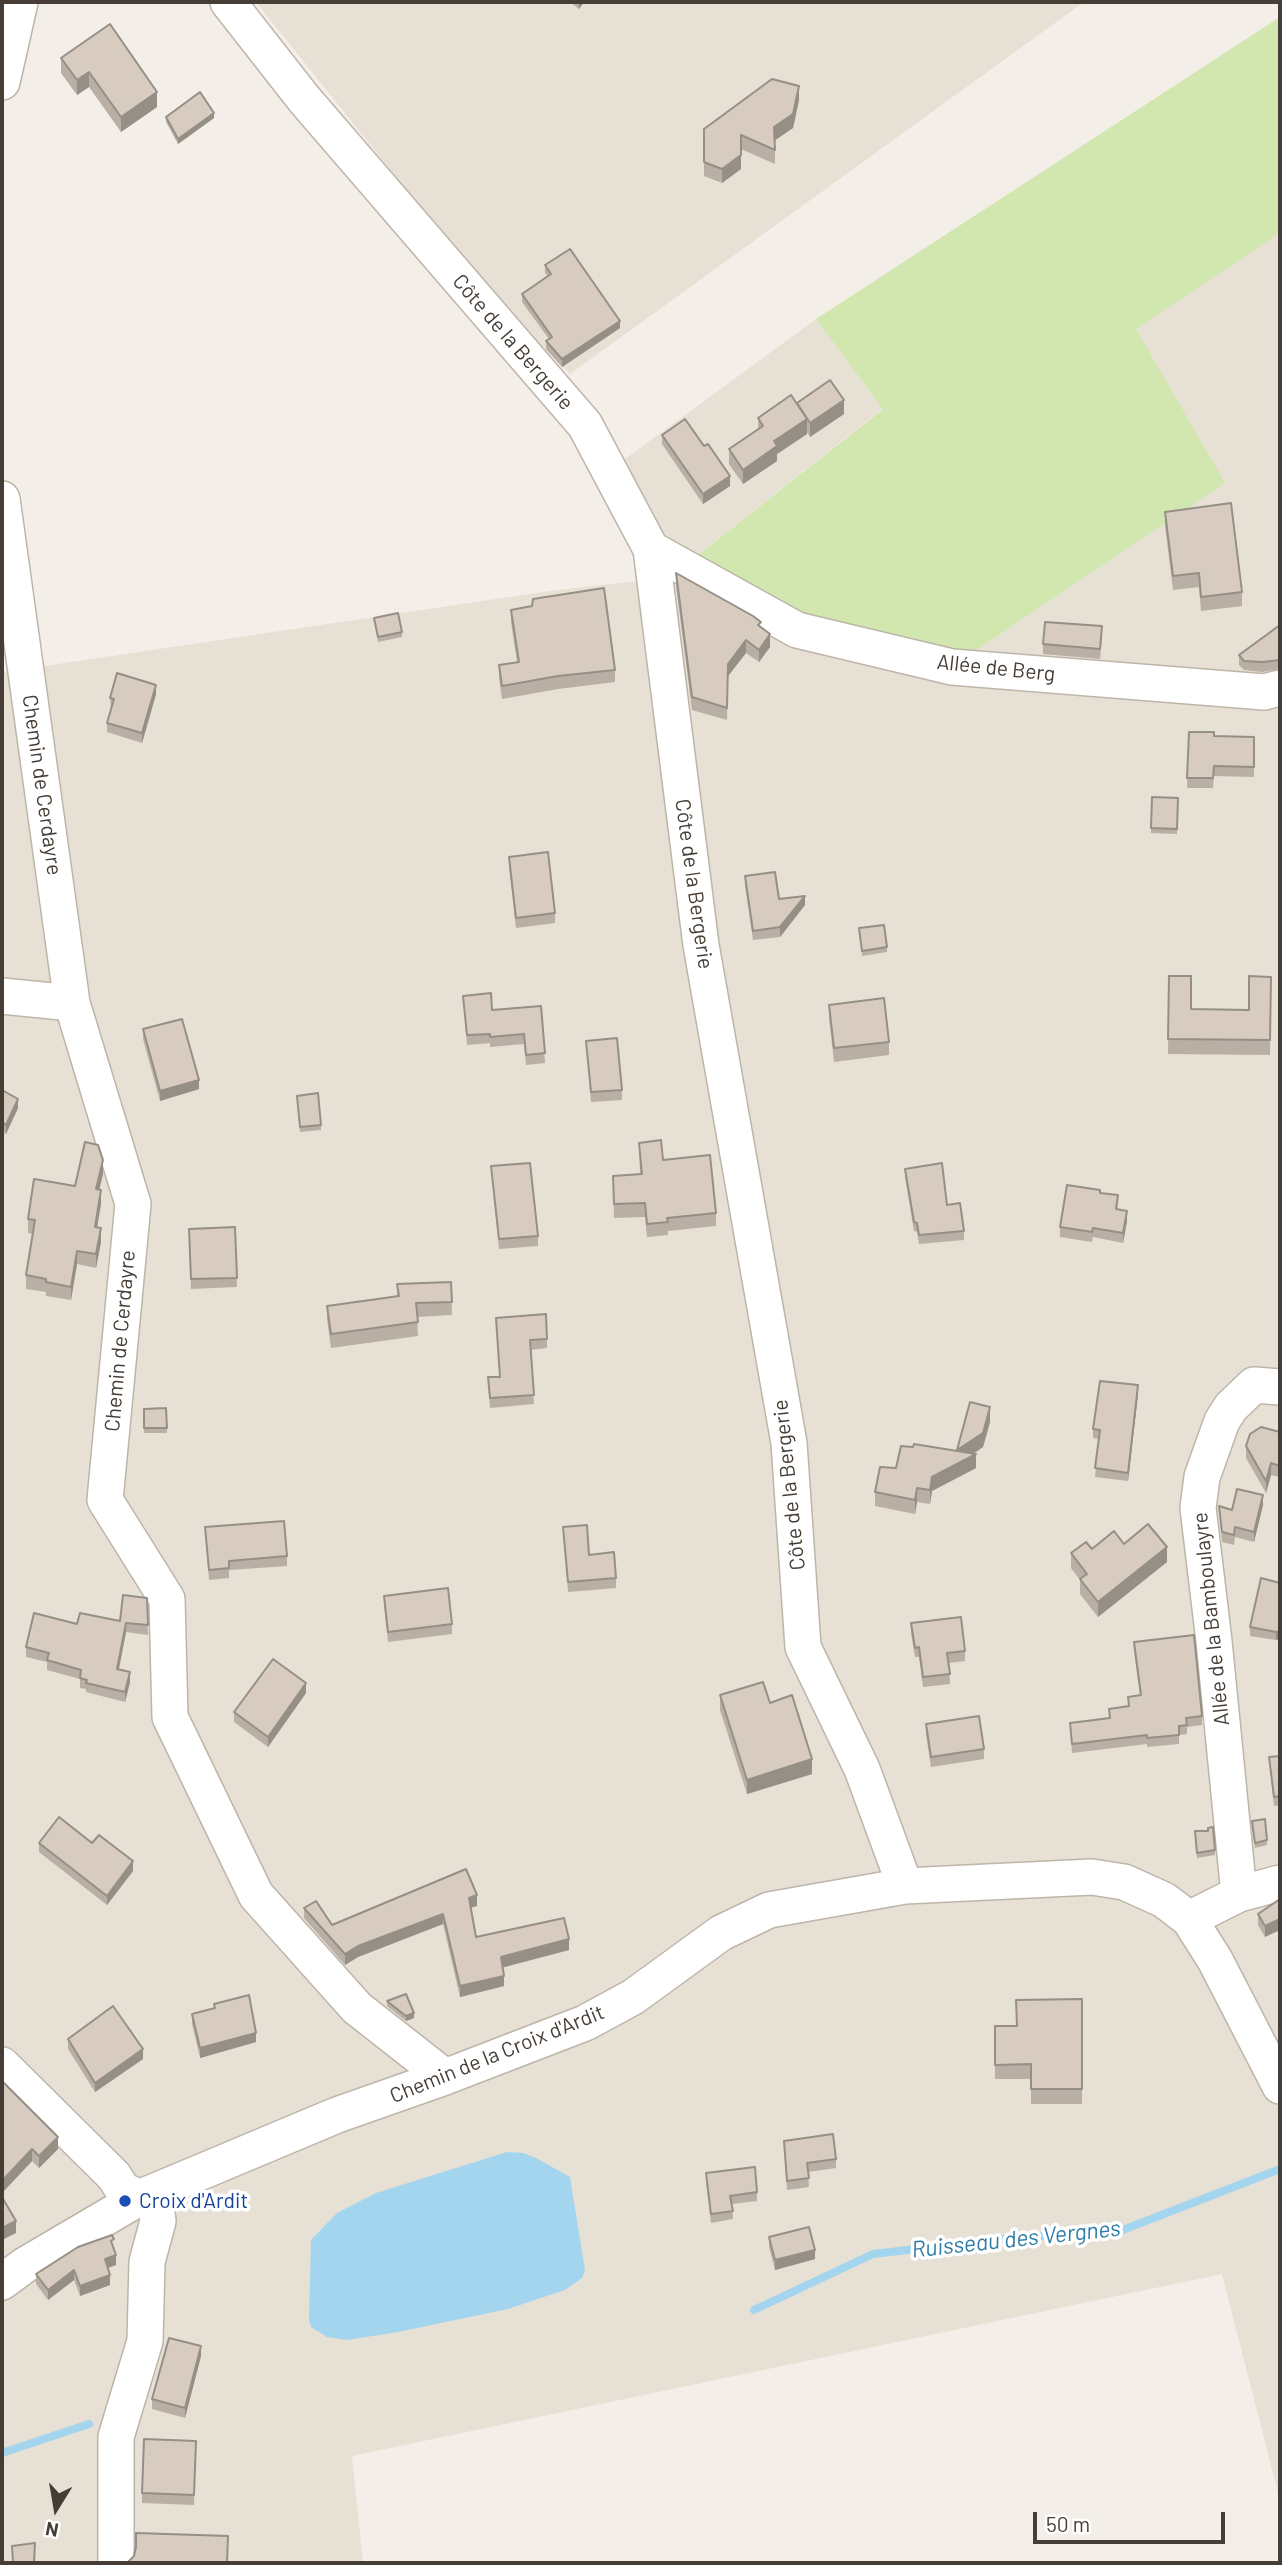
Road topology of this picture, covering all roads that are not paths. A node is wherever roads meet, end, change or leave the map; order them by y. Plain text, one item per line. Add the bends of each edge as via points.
1 (20, 2) edge
2 (228, 2) edge
3 (2, 82) edge
4 (2, 499) edge
5 (651, 549) junction
6 (1280, 688) edge
7 (2, 996) edge
8 (72, 1003) junction
9 (1280, 1387) edge
10 (1280, 1883) edge
11 (905, 1886) junction
12 (1239, 1894) junction
13 (1189, 1919) junction
14 (2, 2065) edge
15 (445, 2077) junction
16 (1280, 2086) edge
17 (139, 2198) junction
18 (9, 2272) edge
19 (116, 2563) edge

1 - 3 street
2 - 5 street, Côte de la Bergerie via 304,99 585,425
4 - 8 street, Chemin de Cerdayre
5 - 6 street, Allée de Berg via 797,630 952,667 1264,692
5 - 11 street, Côte de la Bergerie via 701,945 789,1443 803,1647 862,1769
7 - 8 street
8 - 15 street, Chemin de Cerdayre via 133,1204 105,1500 167,1600 170,1717 256,1895 357,2008
9 - 12 street, Allée de la Bamboulayre via 1254,1385 1231,1407 1202,1477 1198,1508
10 - 12 street
11 - 13 street, Chemin de la Croix d'Ardit via 1092,1877 1124,1882 1164,1900
11 - 15 street, Chemin de la Croix d'Ardit via 769,1910 721,1933 633,1997 585,2023
12 - 13 street
13 - 16 street, Chemin de la Croix d'Ardit
14 - 17 street via 123,2190
15 - 17 street, Chemin de la Croix d'Ardit via 337,2115
17 - 18 street, Chemin de la Croix d'Ardit
17 - 19 street via 156,2205 158,2221 147,2262 145,2341 116,2437

